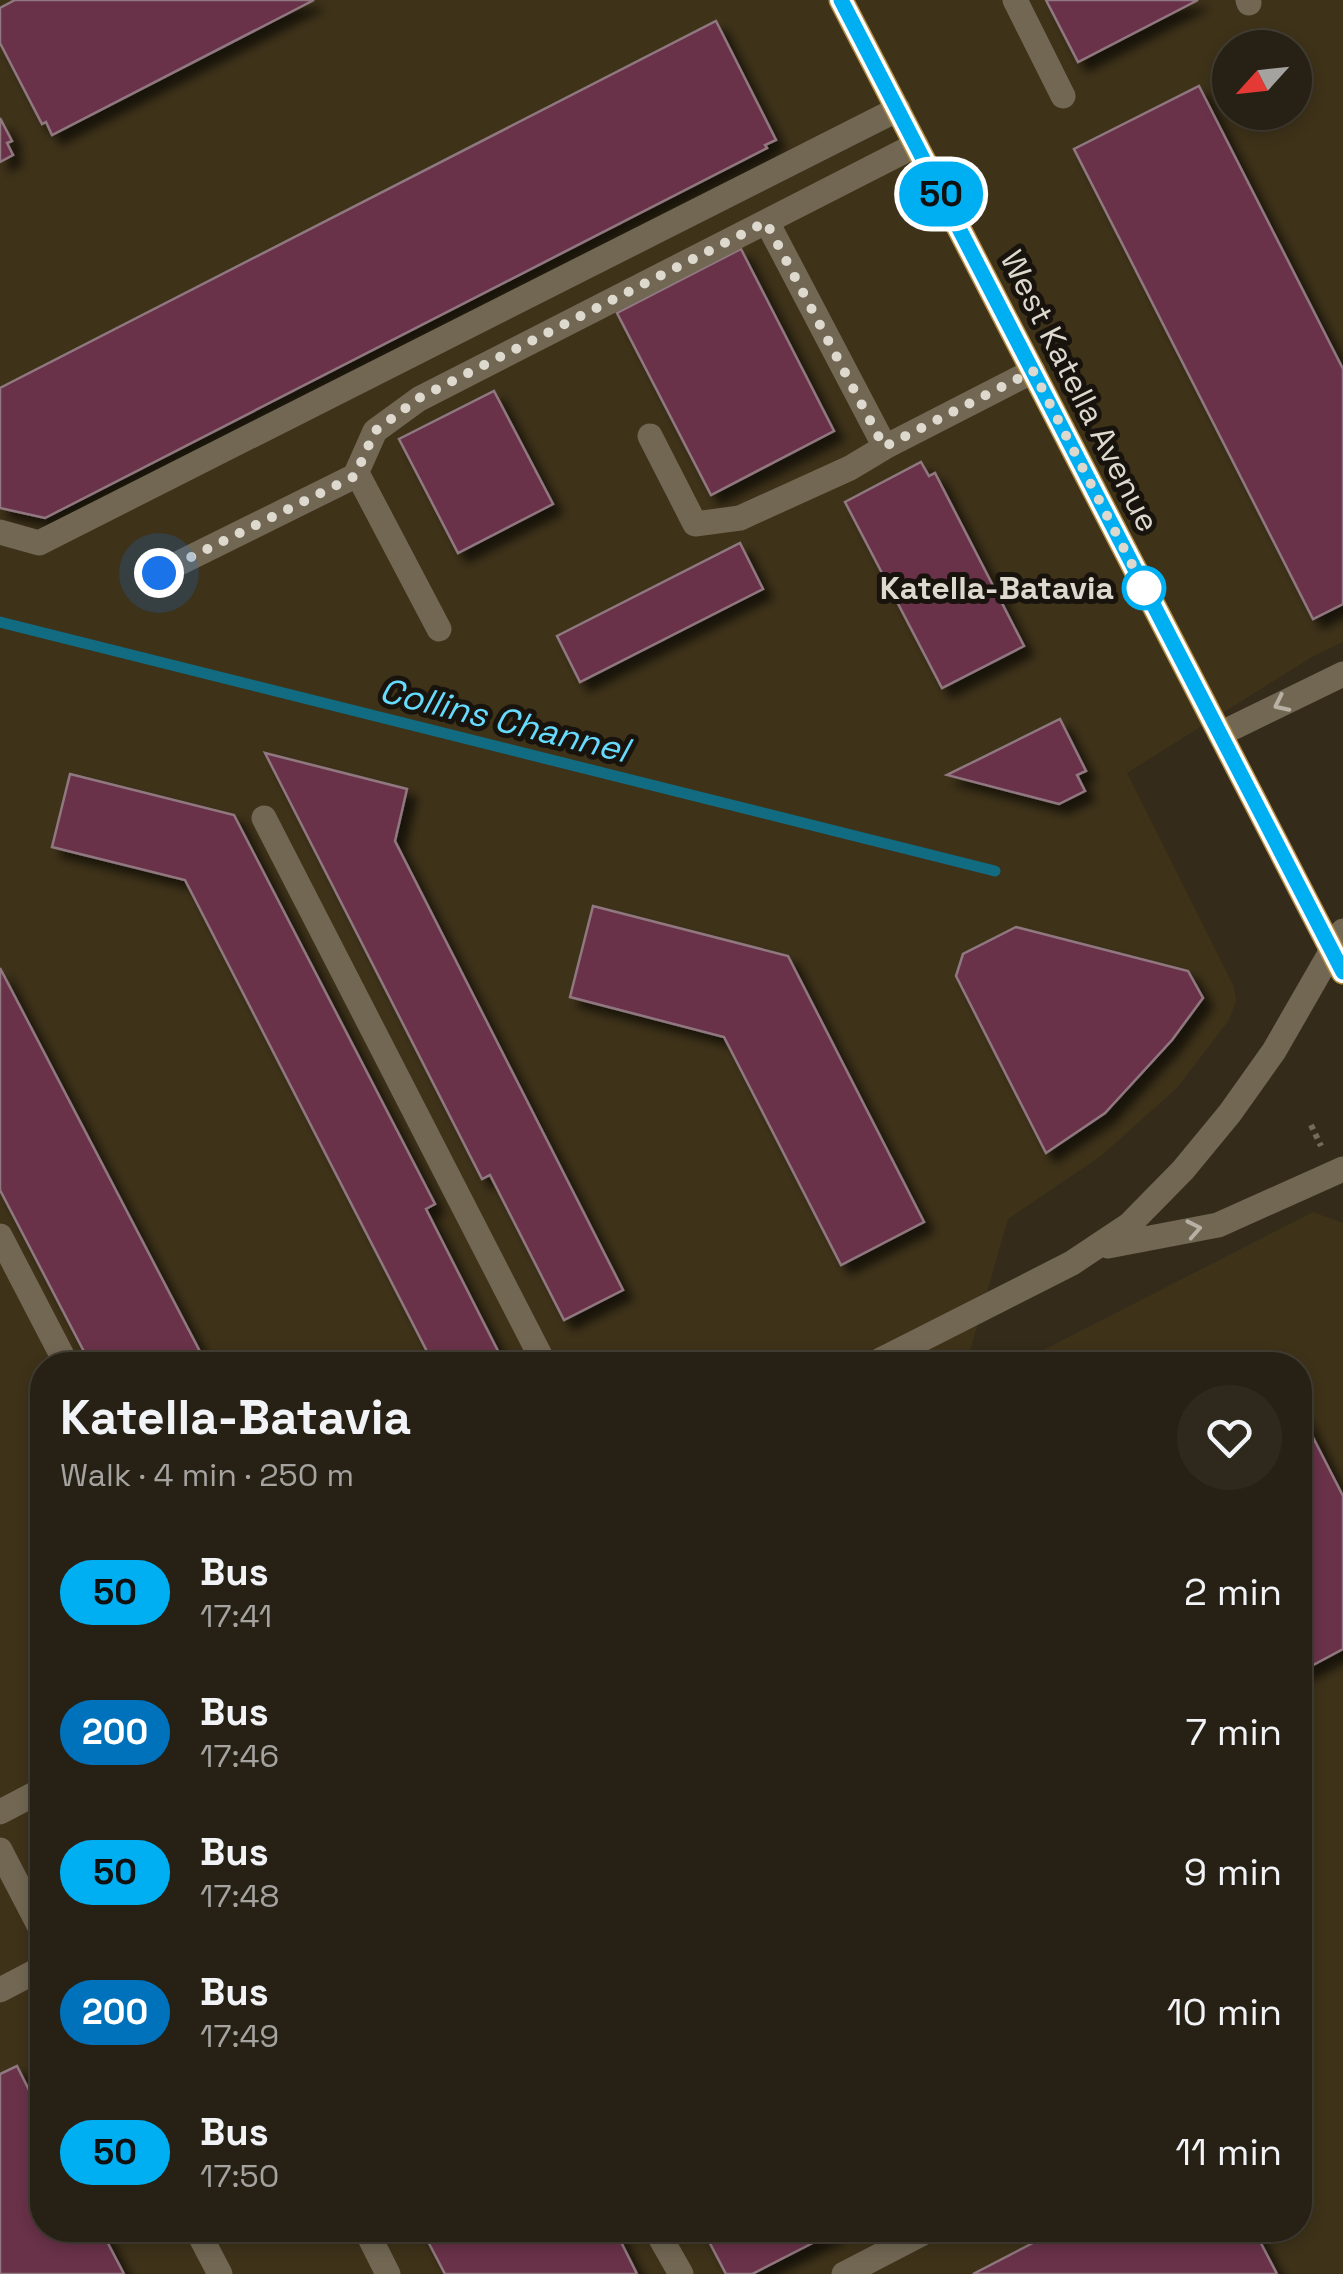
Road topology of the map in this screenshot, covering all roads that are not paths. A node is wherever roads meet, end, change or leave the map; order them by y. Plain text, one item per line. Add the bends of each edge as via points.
1 (841, 0) edge
2 (1015, 0) edge
3 (1063, 96) dead end
4 (898, 108) junction
5 (916, 145) junction
6 (766, 222) junction
7 (1033, 371) junction
8 (650, 436) dead end
9 (884, 447) junction
10 (357, 473) junction
11 (0, 532) edge
12 (159, 573) dead end
13 (439, 628) dead end
14 (1343, 674) edge
15 (1220, 734) junction
16 (264, 818) dead end
17 (1339, 951) edge
18 (1335, 1162) edge
19 (0, 1236) edge
20 (1098, 1248) junction
21 (59, 1352) edge
22 (538, 1352) edge
23 (898, 1352) edge
24 (30, 1796) edge
25 (0, 1812) edge
26 (0, 1850) edge
27 (30, 1908) edge
28 (30, 1974) edge
29 (0, 1990) edge
30 (203, 2242) edge
31 (372, 2242) edge
32 (663, 2242) edge
33 (906, 2242) edge
34 (220, 2274) edge
35 (388, 2274) edge
36 (681, 2274) edge
37 (844, 2274) edge

1 - 4 main road, West Katella Avenue
2 - 3 street
4 - 5 main road, West Katella Avenue
4 - 11 street via 39,543
5 - 6 street
5 - 7 main road, West Katella Avenue
6 - 9 street
6 - 10 street via 419,398 375,431
7 - 9 street
7 - 15 main road, West Katella Avenue
8 - 9 street via 696,524 740,518
10 - 12 street
10 - 13 street
14 -> 15 street
15 - 17 main road, West Katella Avenue
16 - 22 street
17 - 20 street via 1230,1113 1143,1211
20 -> 18 street via 1218,1224
19 - 21 street
20 - 23 street
24 - 25 street
26 - 27 street
28 - 29 street
30 - 34 street
31 - 35 street
32 - 36 street
33 - 37 street

